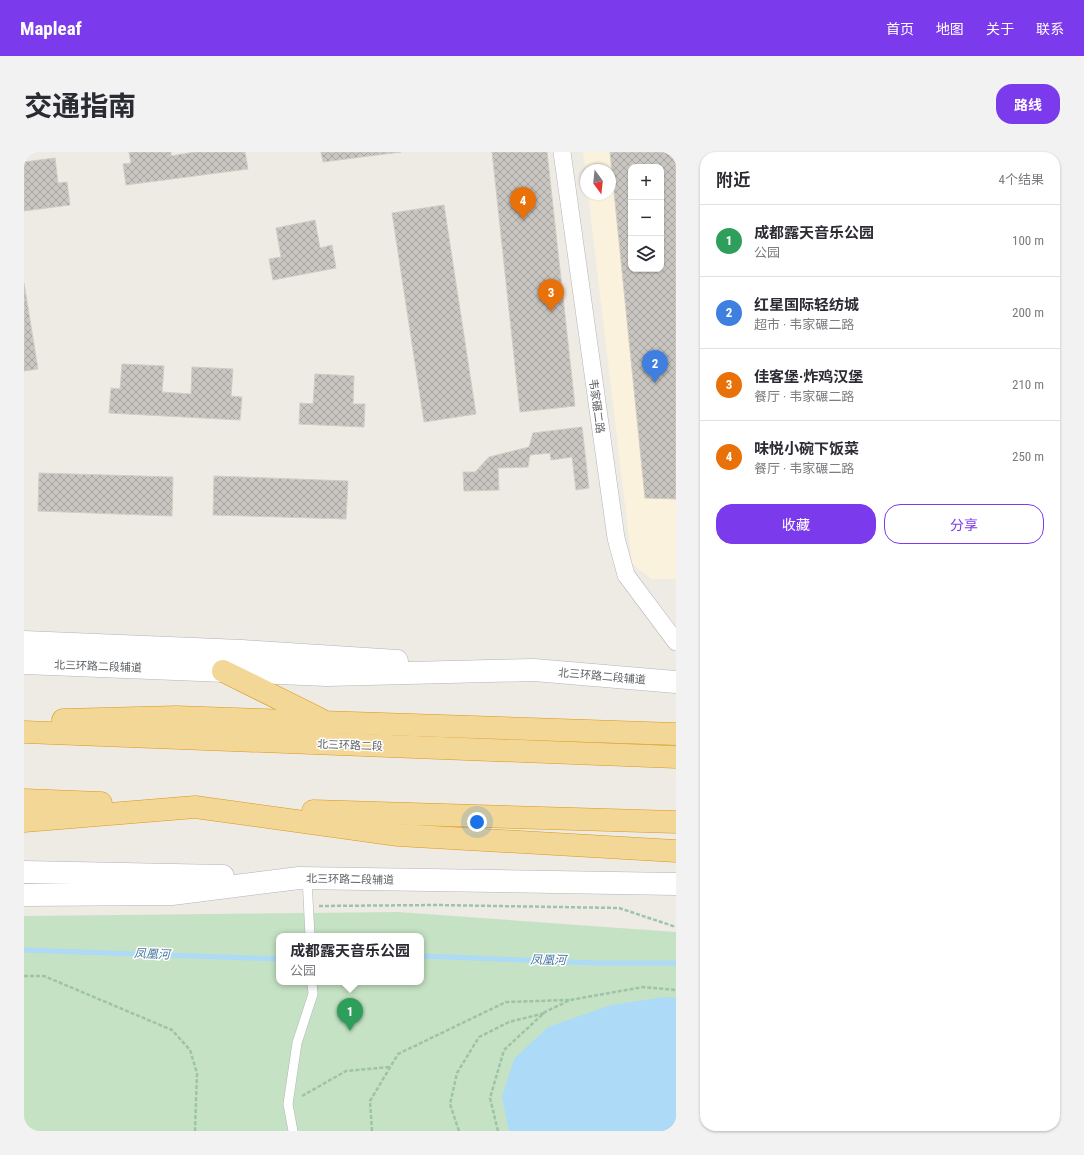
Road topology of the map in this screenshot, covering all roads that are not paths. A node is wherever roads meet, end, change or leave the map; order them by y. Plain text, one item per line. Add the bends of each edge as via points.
1 (562, 152) edge
2 (24, 642) edge
3 (676, 642) edge
4 (24, 663) edge
5 (534, 670) junction
6 (222, 671) junction
7 (676, 682) edge
8 (24, 721) edge
9 (326, 722) junction
10 (24, 732) edge
11 (670, 734) edge
12 (676, 757) edge
13 (24, 800) edge
14 (196, 807) junction
15 (24, 821) edge
16 (676, 822) edge
17 (676, 851) edge
18 (24, 872) edge
19 (303, 878) junction
20 (676, 884) edge
21 (24, 895) edge
22 (310, 933) edge
23 (312, 985) edge
24 (292, 1131) edge

1 - 3 street, 韦家碾二路 via 616,538 626,575
2 - 5 main road via 242,651
4 - 6 main road, 北三环路二段辅道
5 - 6 main road, 北三环路二段辅道 via 327,675
5 - 7 main road, 北三环路二段辅道
6 - 9 highway
8 - 9 highway via 176,717
9 - 11 highway
10 - 12 highway, 北三环路二段
13 - 14 highway
14 - 15 highway
14 - 16 highway
14 - 17 highway via 398,835
18 - 19 main road
19 - 20 main road, 北三环路二段辅道
19 - 21 main road, 北三环路二段辅道 via 172,894
19 - 22 lane via 309,906
23 - 24 lane via 313,994 297,1043 288,1104

